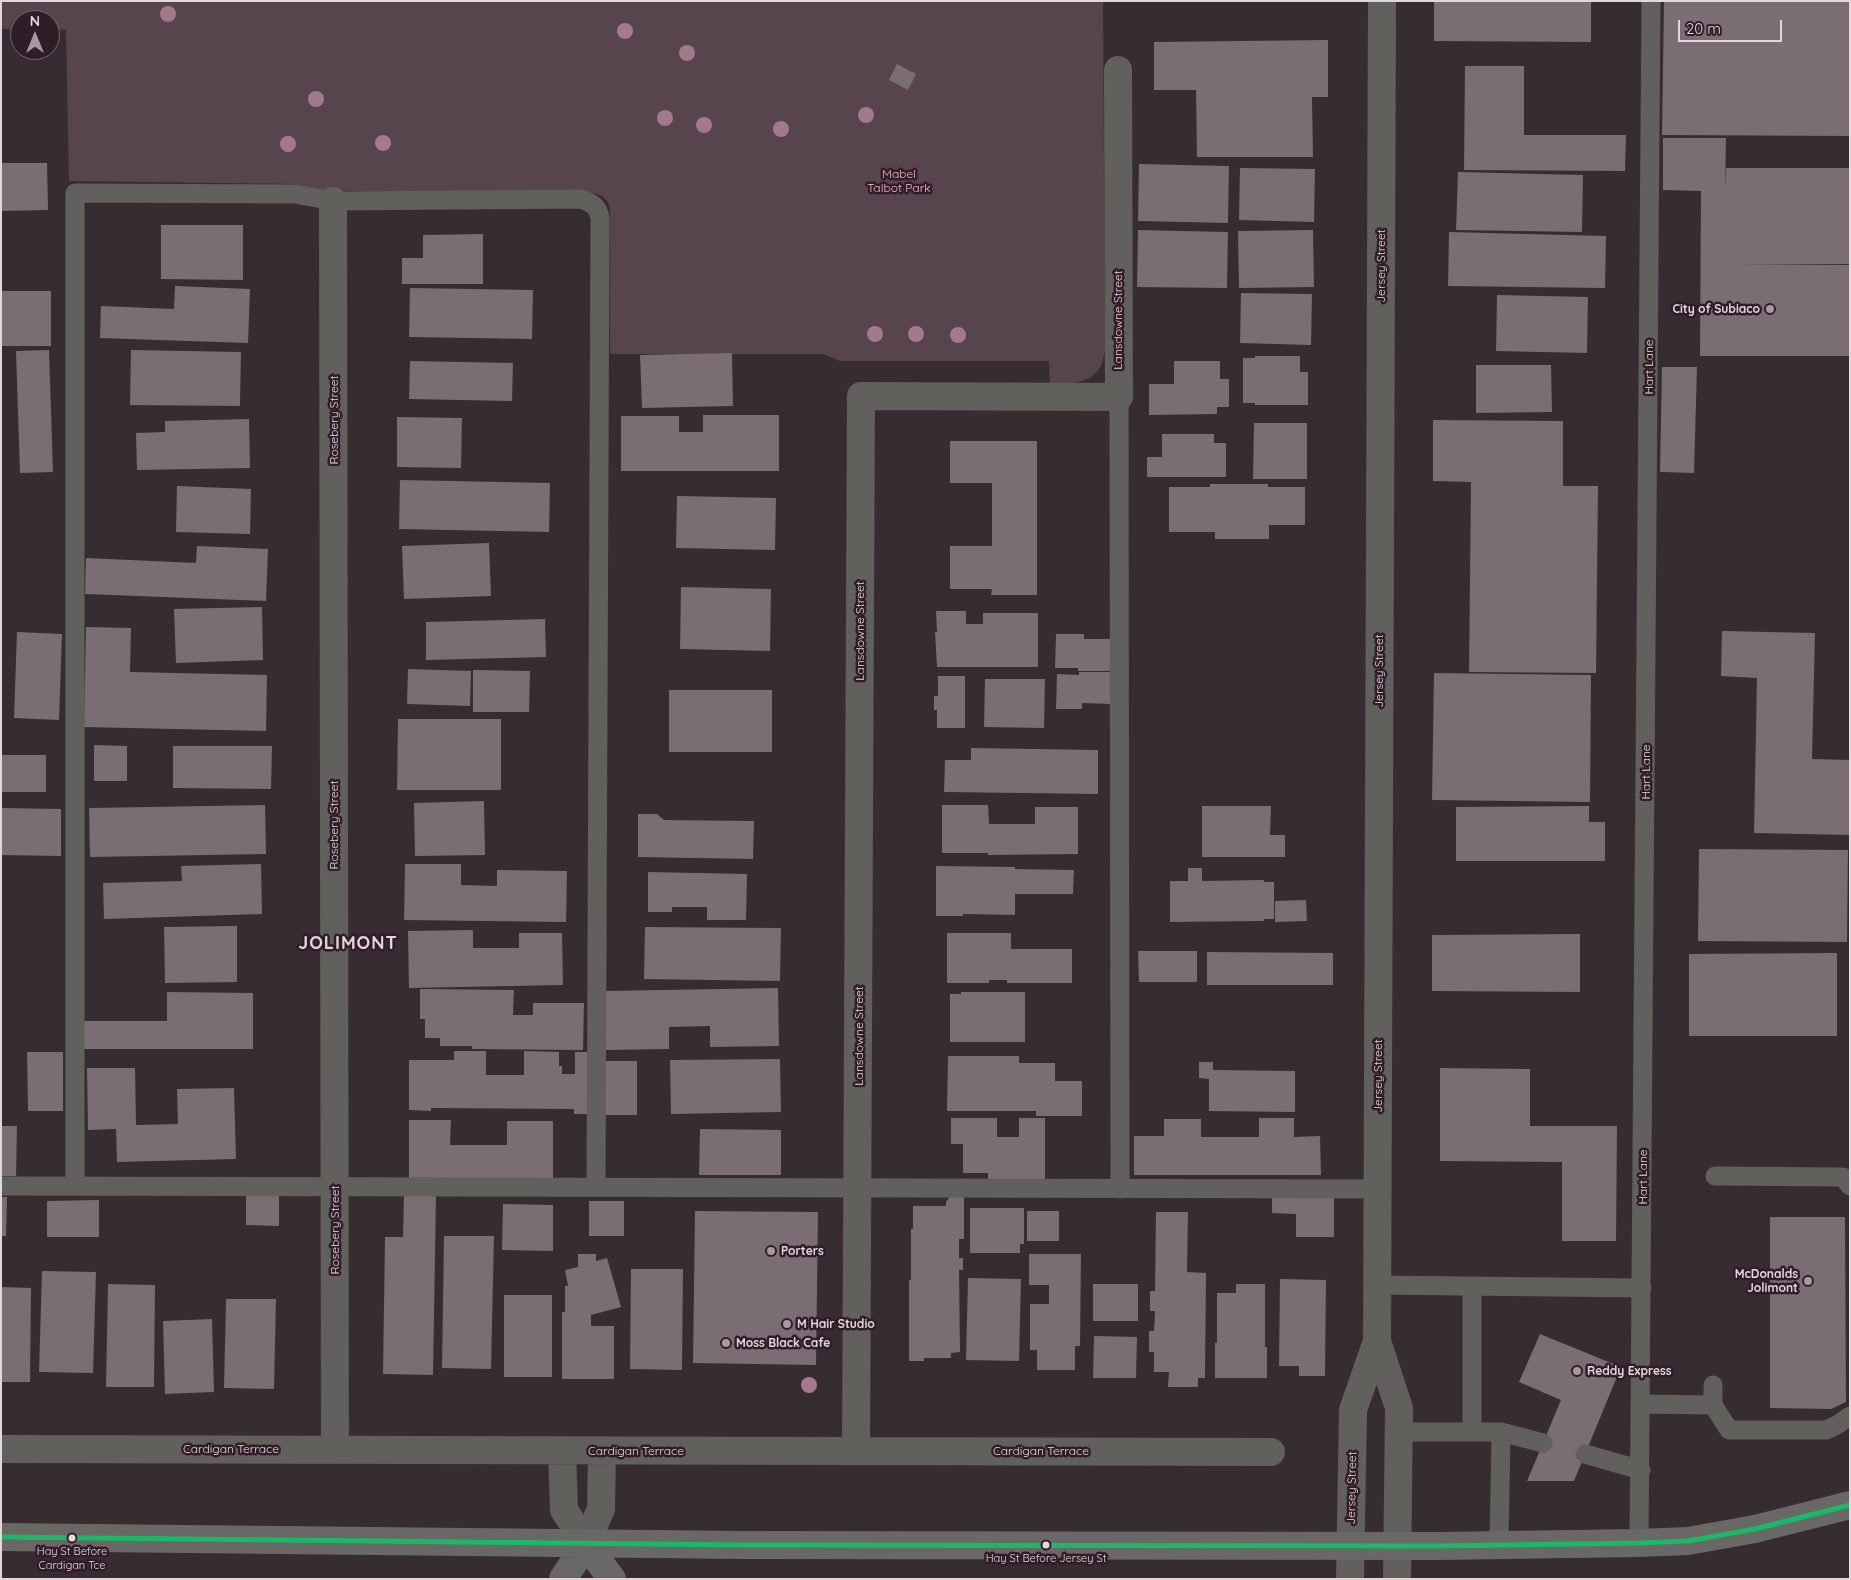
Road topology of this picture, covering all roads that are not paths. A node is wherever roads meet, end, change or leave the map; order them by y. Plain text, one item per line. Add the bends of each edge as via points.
1 (1382, 1) edge
2 (1651, 1) edge
3 (1118, 70) dead end
4 (333, 201) junction
5 (1119, 397) junction
6 (1715, 1176) dead end
7 (1, 1186) edge
8 (75, 1186) junction
9 (335, 1186) junction
10 (1850, 1186) edge
11 (596, 1187) junction
12 (858, 1188) junction
13 (1120, 1189) junction
14 (1378, 1189) junction
15 (1377, 1285) junction
16 (1472, 1286) junction
17 (1642, 1288) junction
18 (1377, 1341) junction
19 (1713, 1385) dead end
20 (1641, 1404) junction
21 (1713, 1405) junction
22 (1850, 1416) edge
23 (1399, 1432) junction
24 (1472, 1432) junction
25 (1501, 1432) junction
26 (1543, 1443) dead end
27 (1, 1449) edge
28 (335, 1450) junction
29 (856, 1450) junction
30 (562, 1451) junction
31 (602, 1451) junction
32 (1271, 1452) dead end
33 (1584, 1454) dead end
34 (1641, 1470) junction
35 (1850, 1505) edge
36 (1, 1537) edge
37 (1639, 1543) junction
38 (586, 1544) junction
39 (1499, 1545) junction
40 (1351, 1546) junction
41 (1398, 1546) junction
42 (564, 1579) edge
43 (612, 1579) edge
44 (1350, 1579) edge
45 (1397, 1579) edge

1 - 14 street, Jersey Street
2 - 17 lane, Hart Lane
3 - 5 street, Lansdowne Street
4 - 8 lane via 295,194 75,193
4 - 9 street, Rosebery Street
4 - 11 lane via 581,199 599,210
5 - 12 street, Lansdowne Street via 861,396
5 - 13 lane
6 - 10 lane via 1843,1177
7 - 8 lane
8 - 9 lane
9 - 11 lane
9 - 28 street, Rosebery Street
11 - 12 lane
12 - 13 lane
12 - 29 street, Lansdowne Street
13 - 14 lane
14 - 15 street, Jersey Street
15 - 16 lane
15 - 18 street, Jersey Street
16 - 17 lane
16 - 24 lane
17 - 20 lane, Hart Lane
18 - 23 street, Jersey Street via 1399,1408
18 - 40 street, Jersey Street via 1353,1410
19 - 21 lane
20 - 21 lane
20 - 34 lane, Hart Lane
21 - 22 lane via 1730,1430 1826,1430
23 - 24 lane
23 - 41 street, Jersey Street
24 - 25 lane
25 - 26 lane
25 - 39 lane
27 - 28 street, Cardigan Terrace
28 - 30 street, Cardigan Terrace
29 - 31 street, Cardigan Terrace
29 - 32 street, Cardigan Terrace
30 - 31 street, Cardigan Terrace
30 - 38 street via 564,1510
31 - 38 street via 602,1509
33 - 34 lane
34 - 37 lane, Hart Lane
35 - 37 main road via 1755,1529 1688,1541
36 - 38 main road
37 - 39 main road
38 - 40 main road
38 - 42 main road
38 - 43 main road
39 - 41 main road
40 - 41 main road
40 - 44 street, Jersey Street
41 - 45 street, Jersey Street

